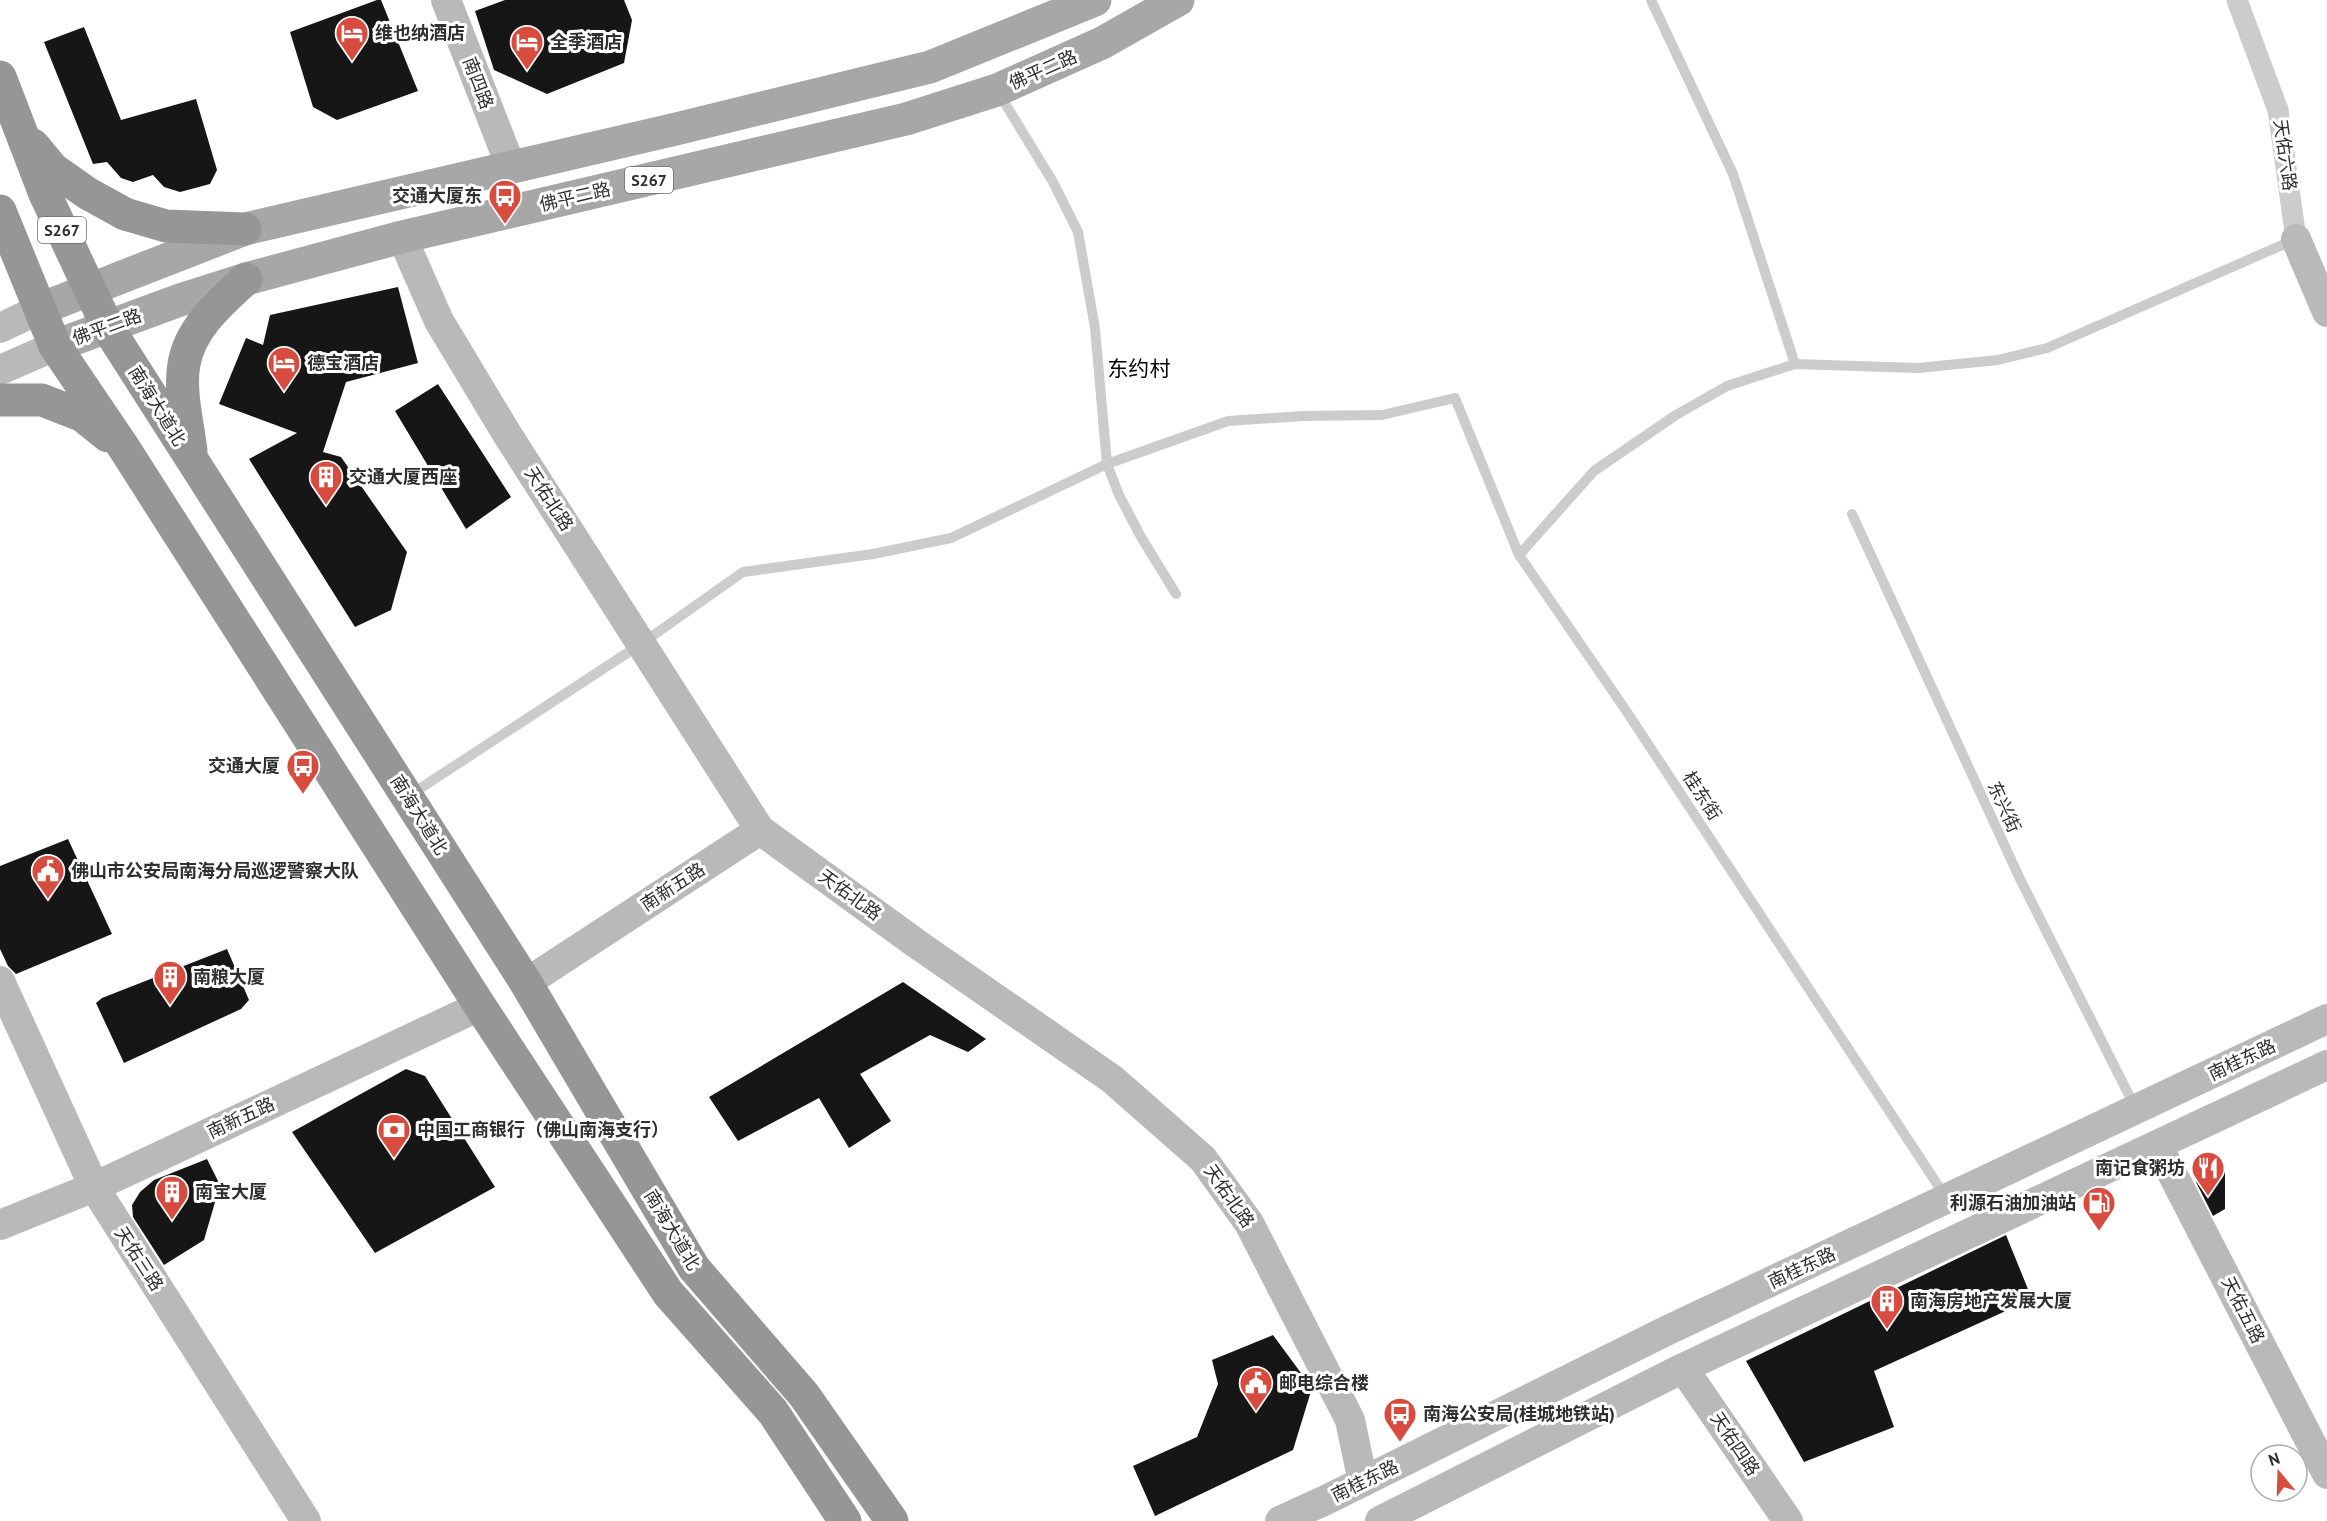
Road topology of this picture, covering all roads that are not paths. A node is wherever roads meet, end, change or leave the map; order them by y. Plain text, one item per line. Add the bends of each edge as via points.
1 (446, 0) edge
2 (1095, 0) edge
3 (1178, 0) edge
4 (1651, 0) edge
5 (2237, 0) edge
6 (0, 77) edge
7 (997, 90) junction
8 (20, 130) junction
9 (511, 167) junction
10 (0, 211) edge
11 (245, 229) junction
12 (402, 237) junction
13 (2296, 239) junction
14 (246, 279) junction
15 (89, 289) junction
16 (40, 309) junction
17 (2327, 312) edge
18 (0, 328) edge
19 (108, 328) junction
20 (55, 346) junction
21 (1795, 364) junction
22 (0, 370) edge
23 (0, 400) edge
24 (124, 448) junction
25 (193, 462) junction
26 (1107, 464) junction
27 (1851, 514) dead end
28 (1519, 555) junction
29 (1176, 594) dead end
30 (641, 644) junction
31 (407, 797) junction
32 (760, 830) junction
33 (0, 981) edge
34 (526, 983) junction
35 (480, 1006) junction
36 (2327, 1019) edge
37 (2327, 1065) edge
38 (2136, 1110) junction
39 (2158, 1146) junction
40 (94, 1187) junction
41 (1947, 1200) junction
42 (0, 1225) edge
43 (1683, 1368) junction
44 (2327, 1474) edge
45 (1363, 1482) junction
46 (306, 1521) edge
47 (845, 1521) edge
48 (892, 1521) edge
49 (1280, 1521) edge
50 (1380, 1521) edge
51 (1788, 1521) edge

1 - 9 street, 南四路
2 - 9 main road via 930,67
3 - 7 main road, 佛平二路 / S267 via 1102,43
4 - 21 lane via 1733,174
5 - 13 street, 天佑六路 via 2278,110
6 - 8 highway, 南海大道北 / S267
7 - 12 main road, 佛平二路 / S267 via 906,119
7 - 26 lane via 1053,182 1078,232 1095,328
8 - 11 highway via 53,169 125,214 166,226
8 - 15 highway, 南海大道北 / S267
9 - 11 main road
10 - 16 highway, 南海大道北 / S267
11 - 15 main road
12 - 14 main road, 佛平二路 / S267
12 - 30 street, 天佑北路 via 439,321
13 - 17 street, 天佑六路
13 - 21 lane via 2047,348 1998,360 1918,368
14 - 19 main road, 佛平二路 / S267
14 - 25 highway via 196,332 184,363 184,400
15 - 16 main road
15 - 19 highway, 南海大道北 / S267
16 - 18 street
16 - 20 highway, 南海大道北 / S267
19 - 20 main road, 佛平二路 / S267
19 - 25 highway, 南海大道北
20 - 22 street, 佛平二路
20 - 24 highway, 南海大道北
21 - 28 lane via 1727,386 1676,415 1594,471
23 - 24 highway via 42,400 84,416
24 - 35 highway, 南海大道北
25 - 31 highway, 南海大道北
26 - 28 lane, 桂东街 via 1228,421 1382,415 1455,398
26 - 29 lane via 1141,537
26 - 30 lane via 951,538 873,554 743,572
27 - 38 lane, 东兴街 via 2020,879
28 - 41 lane, 桂东街 via 1625,709
30 - 31 lane
30 - 32 street, 天佑北路
31 - 34 highway, 南海大道北
32 - 34 street, 南新五路
32 - 45 street, 天佑北路 via 1112,1079 1203,1159 1249,1223 1350,1420
33 - 40 street, 天佑三路
34 - 48 highway, 南海大道北 via 694,1268 804,1395
35 - 40 street, 南新五路
35 - 47 highway, 南海大道北 via 668,1293 773,1412
36 - 38 street, 南桂东路
37 - 39 street
38 - 41 street, 南桂东路
39 - 43 street
39 - 44 street, 天佑五路
40 - 42 street, 南新五路
40 - 46 street, 天佑三路
41 - 45 street, 南桂东路 via 1666,1331
43 - 50 street
43 - 51 street, 天佑四路
45 - 49 street, 南桂东路

